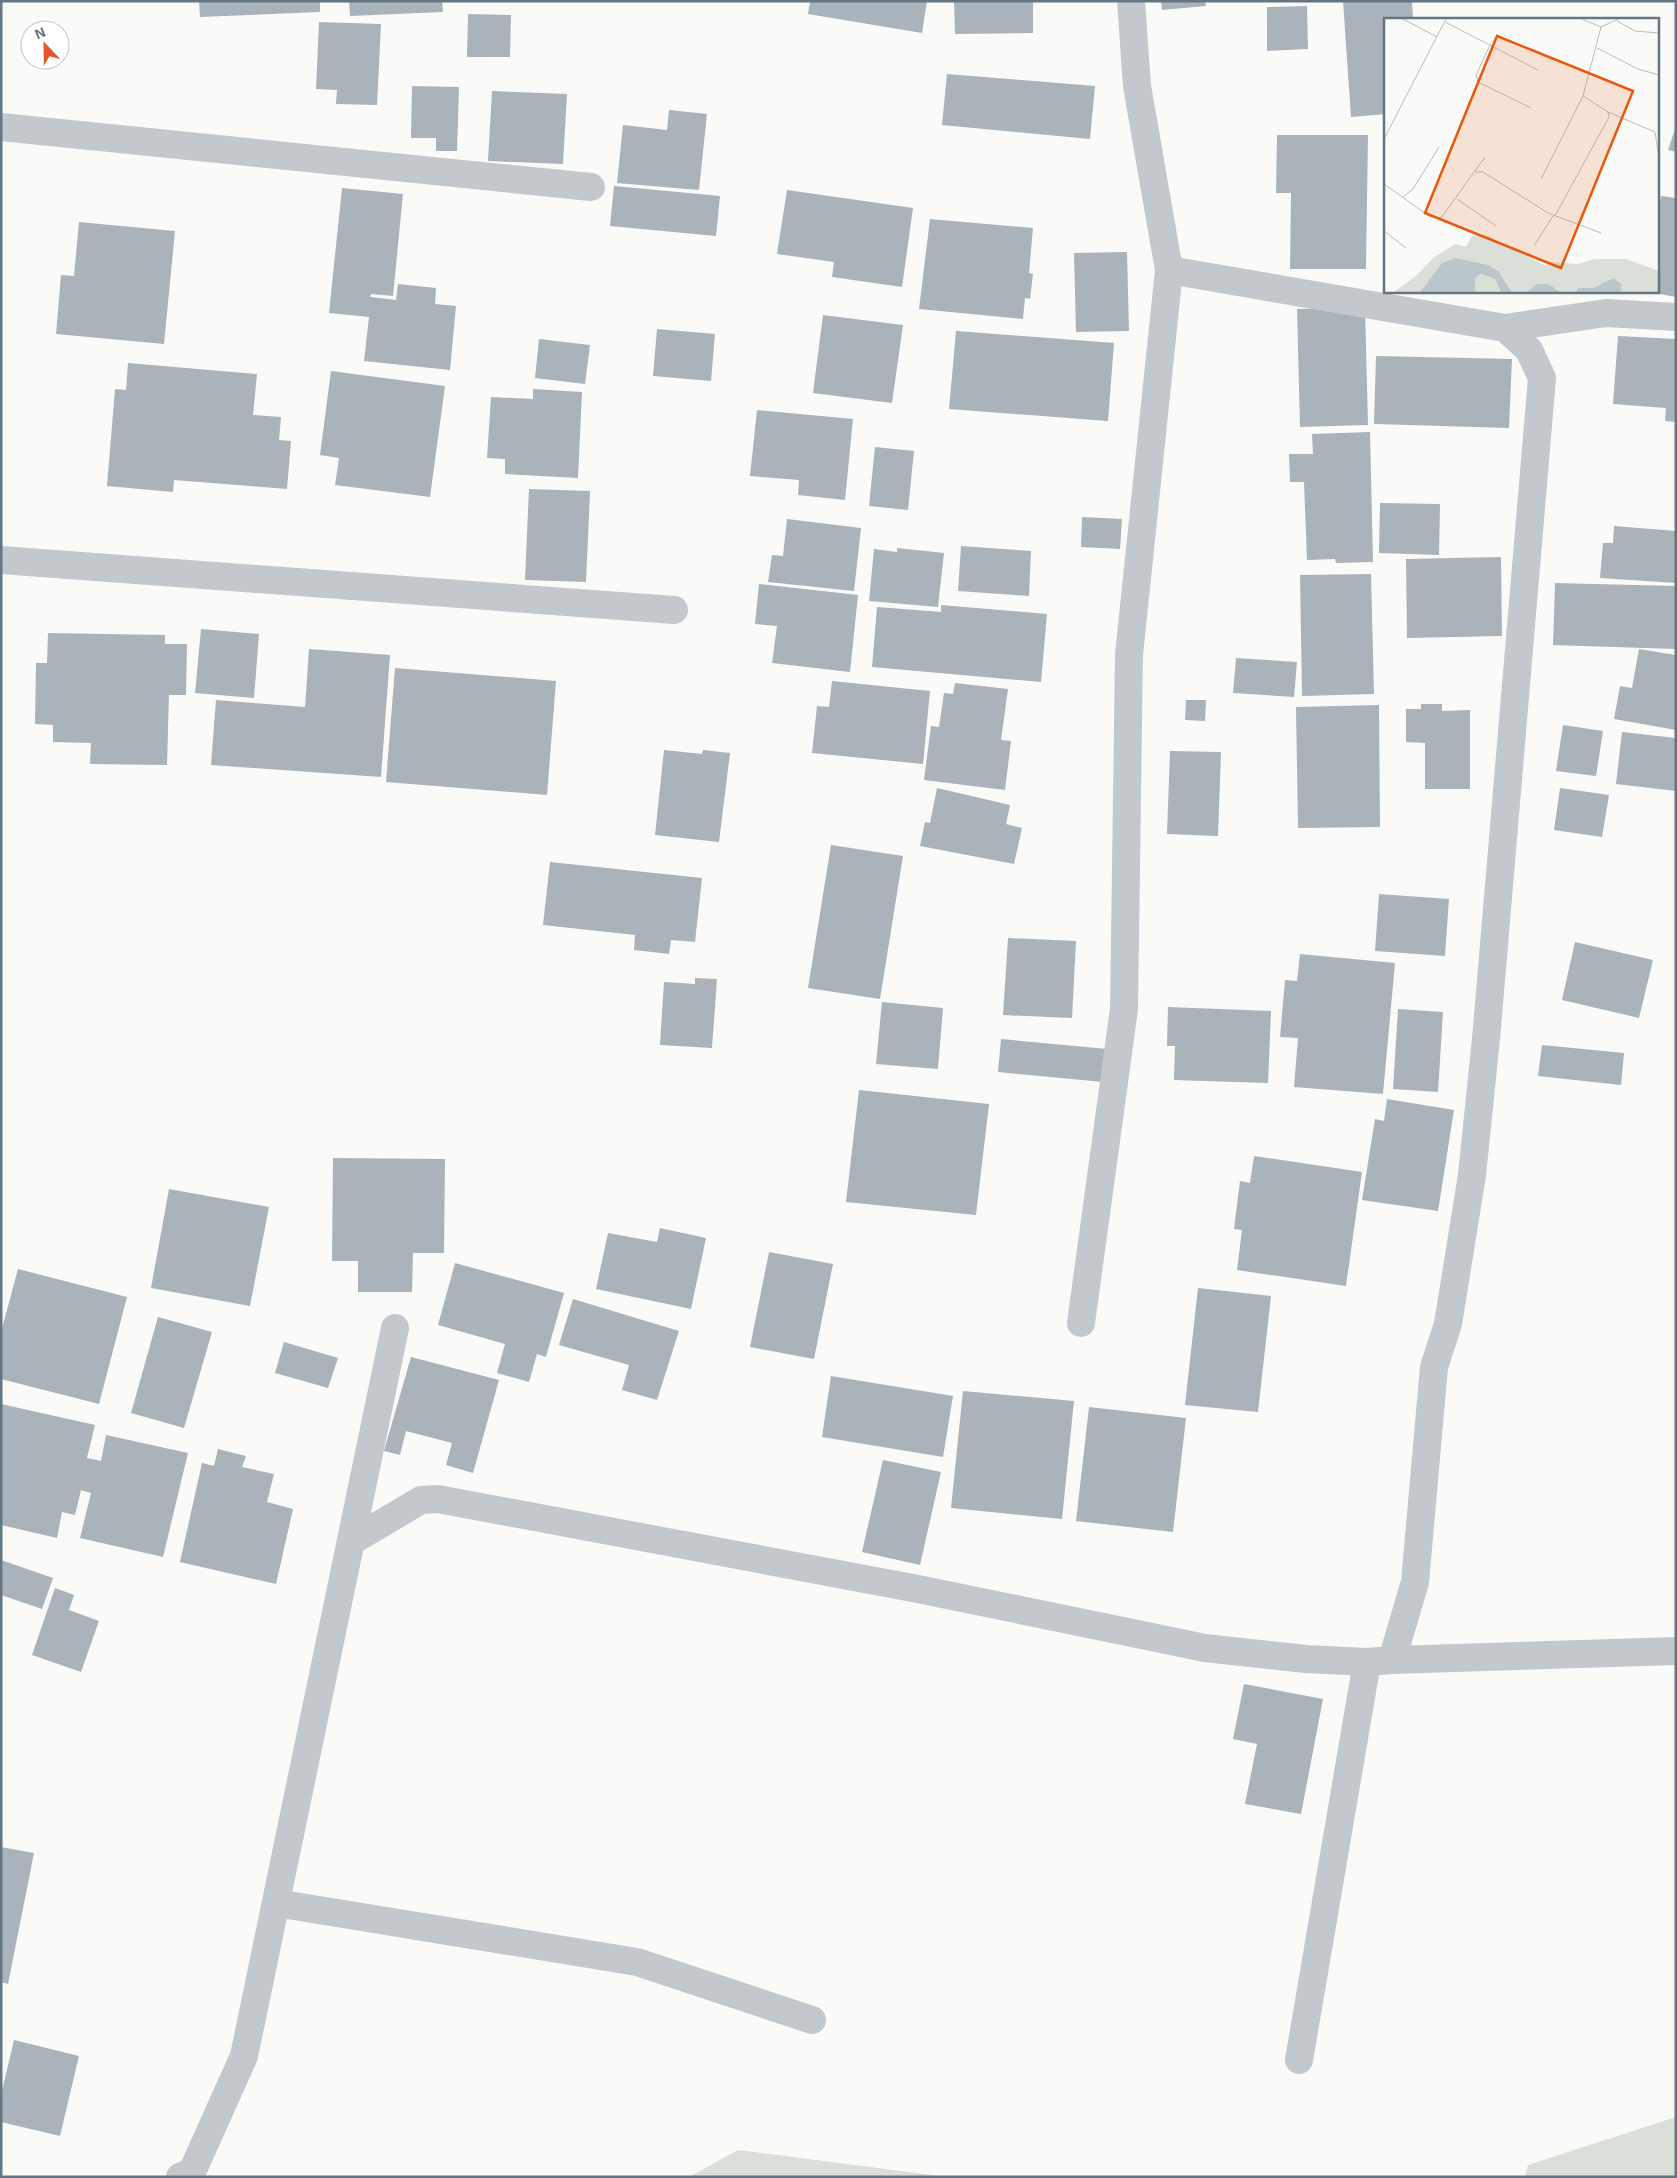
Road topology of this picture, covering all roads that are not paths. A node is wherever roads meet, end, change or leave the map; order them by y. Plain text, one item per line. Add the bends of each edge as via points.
1 (1131, 1) edge
2 (1, 127) edge
3 (590, 187) dead end
4 (1169, 270) junction
5 (1676, 317) edge
6 (1505, 328) junction
7 (1, 560) edge
8 (674, 610) dead end
9 (1081, 1323) dead end
10 (395, 1328) dead end
11 (352, 1541) junction
12 (1676, 1651) edge
13 (1380, 1661) junction
14 (276, 1903) junction
15 (812, 2020) dead end
16 (1299, 2060) dead end
17 (180, 2177) edge

1 - 4 street via 1137,86
2 - 3 street
4 - 6 street
4 - 9 street via 1129,655 1124,1009
5 - 6 street via 1606,313
6 - 13 street via 1529,350 1542,378 1486,1039 1472,1174 1448,1324 1434,1367 1415,1582
7 - 8 street
10 - 11 street
11 - 13 street via 421,1500 438,1499 903,1586 1205,1648 1306,1659
11 - 14 street
12 - 13 street
13 - 16 street
14 - 15 street via 637,1962
14 - 17 street via 244,2056 192,2172

